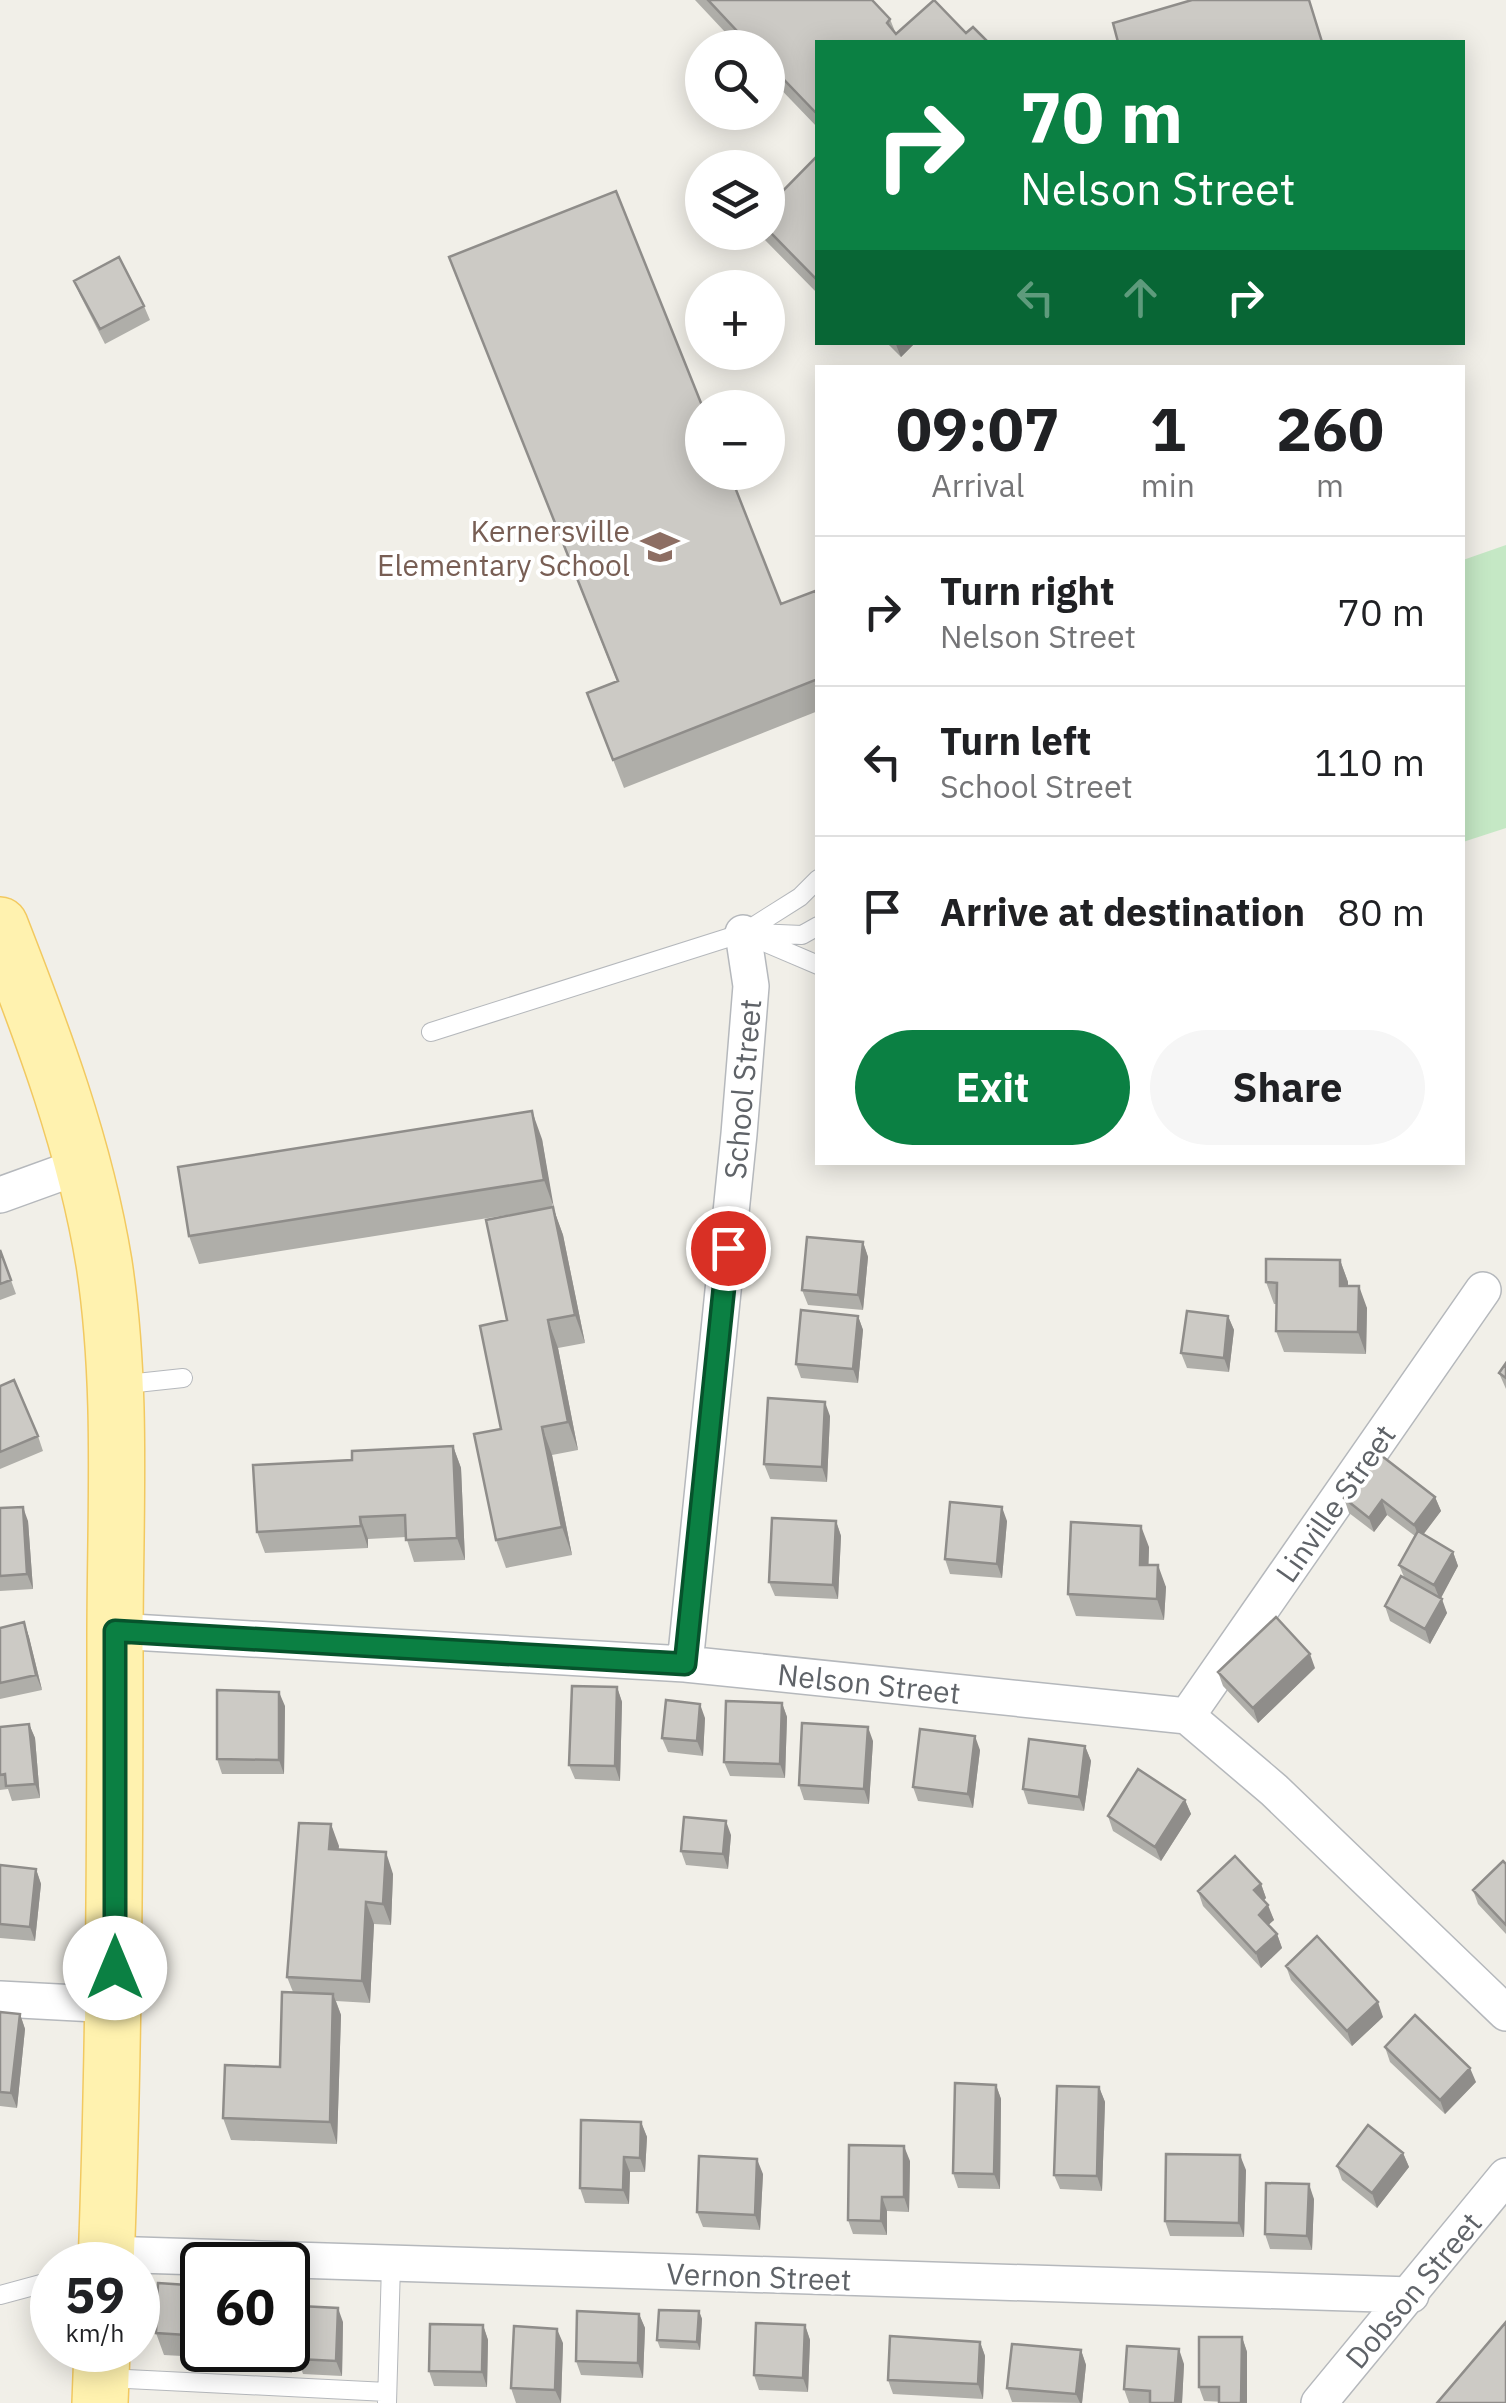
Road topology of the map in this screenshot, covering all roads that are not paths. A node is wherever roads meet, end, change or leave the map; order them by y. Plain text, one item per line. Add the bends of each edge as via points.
1 (815, 882) edge
2 (0, 925) edge
3 (815, 928) edge
4 (743, 933) junction
5 (815, 964) edge
6 (432, 1032) dead end
7 (83, 1165) junction
8 (0, 1195) edge
9 (1483, 1290) dead end
10 (182, 1378) dead end
11 (118, 1385) junction
12 (115, 1631) junction
13 (685, 1664) junction
14 (1187, 1716) junction
15 (0, 1999) edge
16 (115, 2005) junction
17 (1506, 2013) edge
18 (1506, 2176) edge
19 (100, 2242) edge
20 (160, 2262) edge
21 (391, 2264) junction
22 (30, 2286) edge
23 (0, 2295) edge
24 (1412, 2296) junction
25 (101, 2377) edge
26 (387, 2398) edge
27 (1319, 2403) edge

1 - 4 lane
2 - 7 main road
3 - 4 lane via 802,935
4 - 5 lane
4 - 6 lane
4 - 13 street, School Street via 751,986
7 - 8 street
7 - 11 main road via 104,1262
9 - 14 street, Linville Street
10 - 11 lane
11 - 12 main road
12 - 13 street, Nelson Street
12 - 16 main road
13 - 14 street, Nelson Street
14 - 17 street via 1274,1790
15 - 16 street
16 - 19 main road
18 - 24 street, Dobson Street
20 - 21 street, Vernon Street
21 - 24 street, Vernon Street
21 - 26 lane
22 - 23 lane
24 - 27 street, Dobson Street
25 - 26 lane

